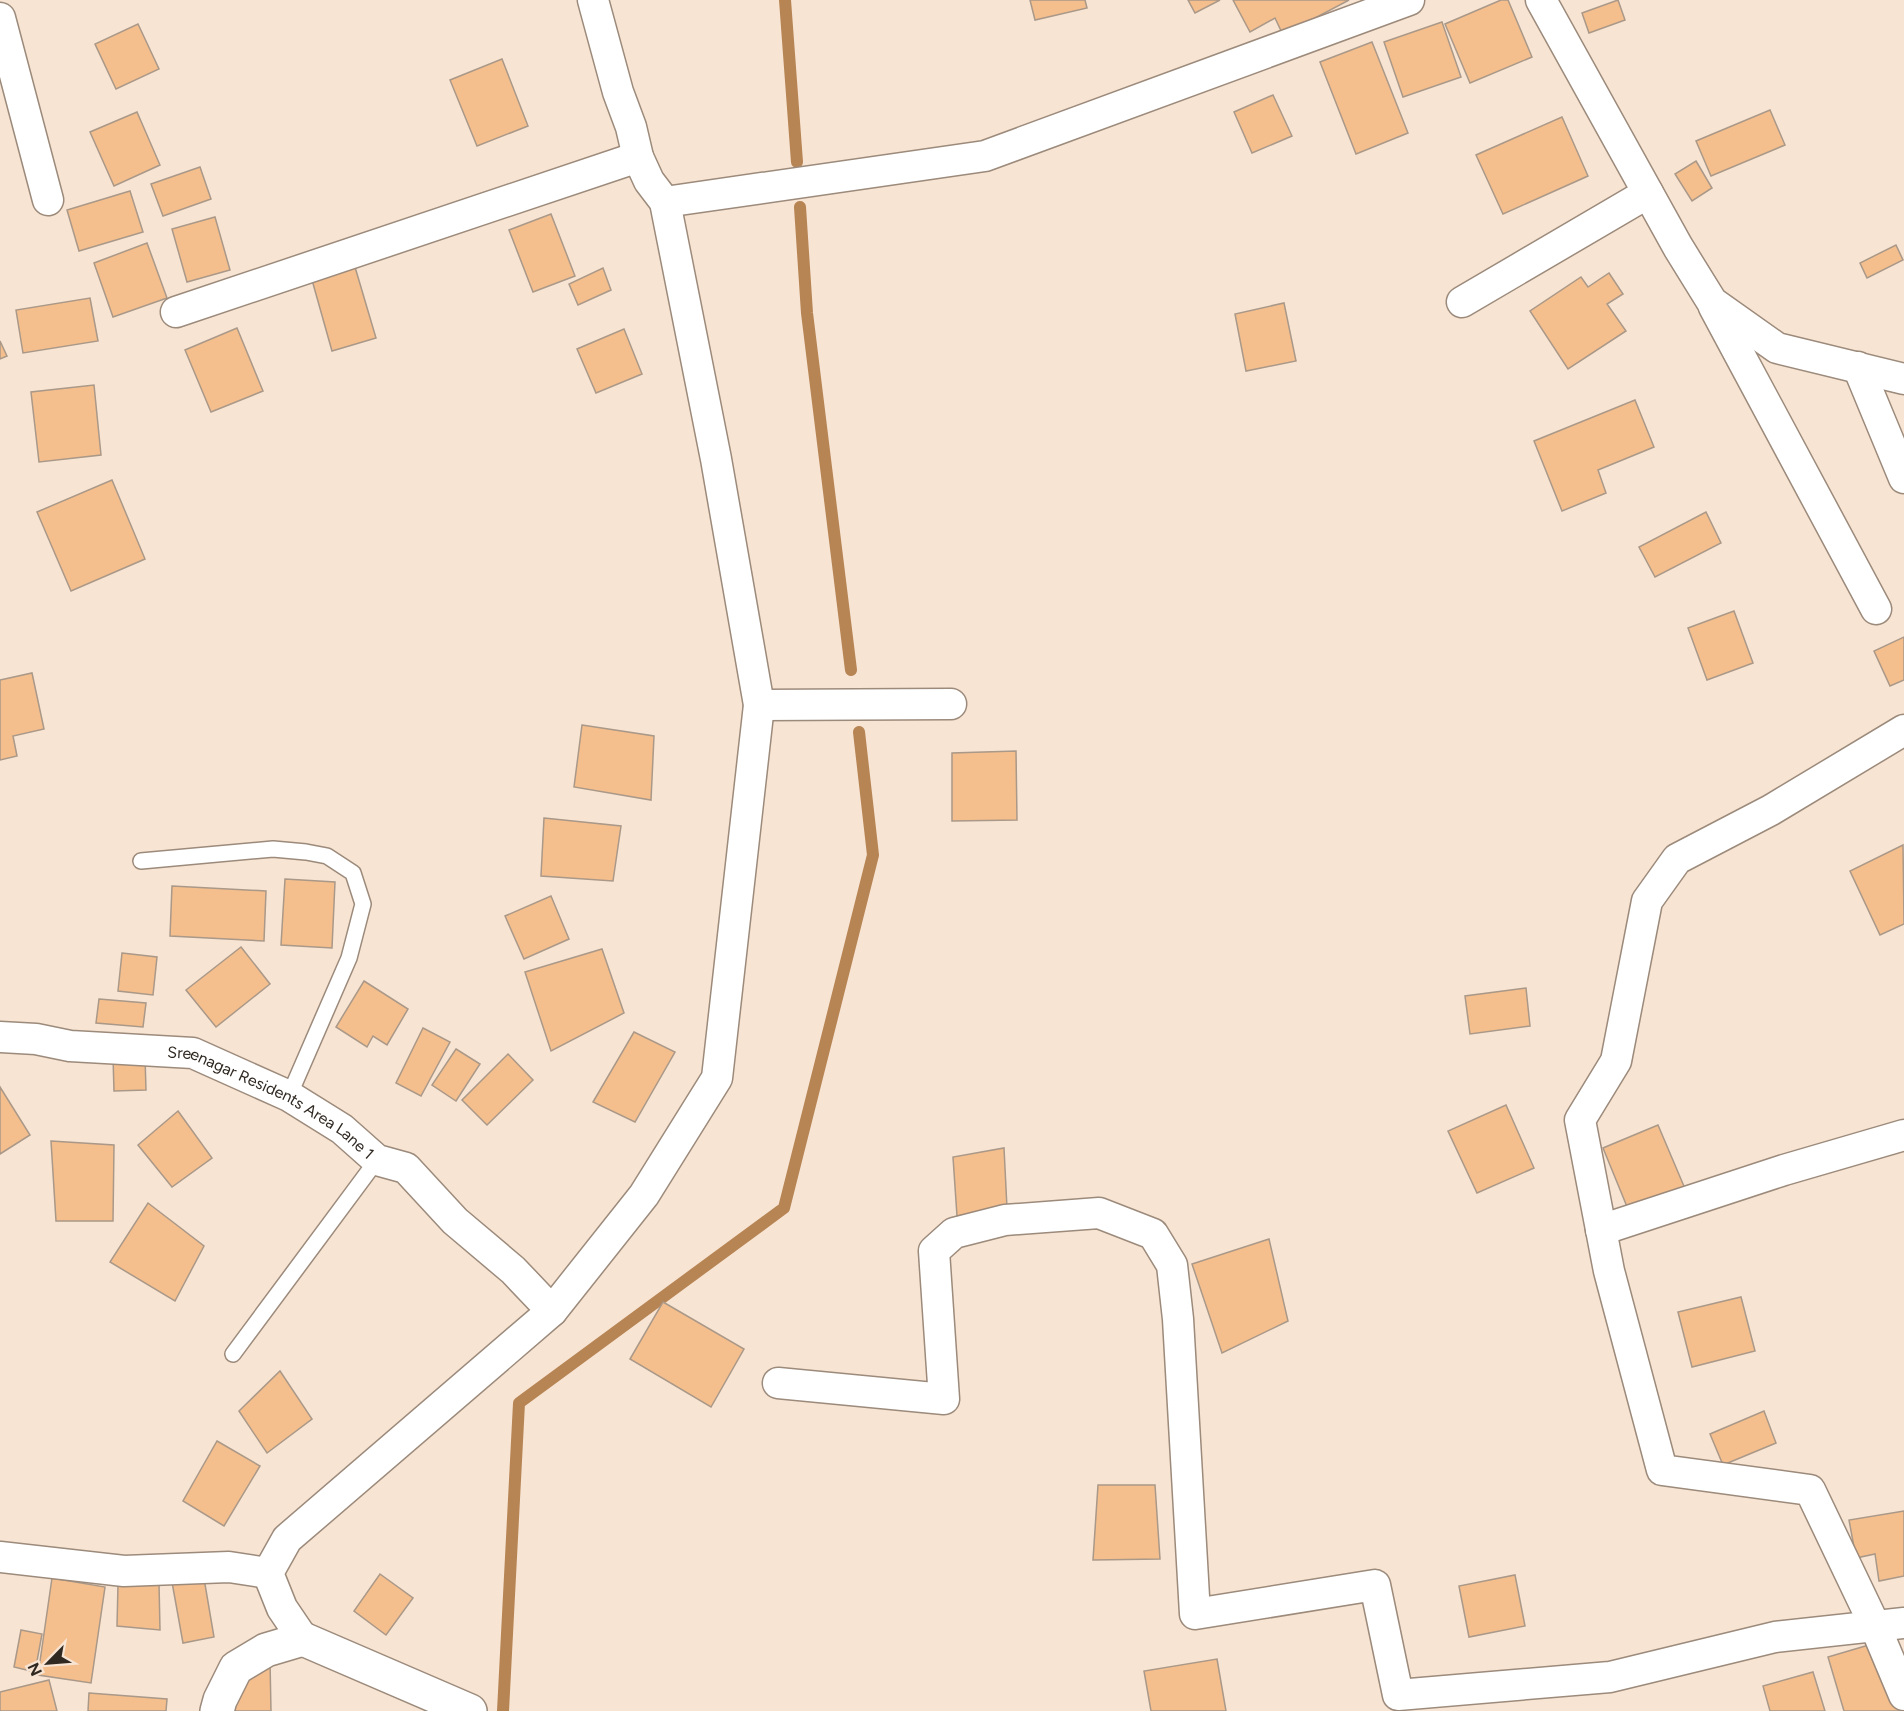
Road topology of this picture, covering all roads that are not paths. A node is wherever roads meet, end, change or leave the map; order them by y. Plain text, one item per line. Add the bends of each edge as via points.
1 (593, 0) edge
2 (1409, 0) edge
3 (1541, 0) edge
4 (0, 18) edge
5 (638, 157) junction
6 (1648, 193) junction
7 (48, 200) dead end
8 (665, 202) junction
9 (1462, 302) dead end
10 (1712, 302) junction
11 (176, 312) dead end
12 (1858, 368) junction
13 (1904, 379) edge
14 (1904, 478) edge
15 (1876, 609) dead end
16 (951, 704) dead end
17 (759, 705) junction
18 (1904, 730) edge
19 (141, 861) dead end
20 (0, 1037) edge
21 (289, 1096) junction
22 (1904, 1135) edge
23 (376, 1160) junction
24 (1601, 1230) junction
25 (552, 1311) junction
26 (233, 1354) dead end
27 (778, 1383) dead end
28 (0, 1557) edge
29 (268, 1573) junction
30 (1890, 1624) edge
31 (303, 1639) junction
32 (1904, 1695) edge
33 (217, 1711) edge
34 (470, 1711) edge

1 - 5 street
2 - 8 street via 985,156
3 - 6 street
4 - 7 street
5 - 8 street
5 - 11 street
6 - 9 street
6 - 10 street
8 - 17 street
10 - 12 street via 1777,348
10 - 15 street
12 - 13 street
12 - 14 street
16 - 17 street
17 - 25 street via 717,1078 644,1195
18 - 24 street via 1771,810 1677,859 1647,901 1616,1061 1580,1120
19 - 21 lane via 273,849 327,856 353,873 363,904 349,958
20 - 21 street, Sreenagar Residents Area Lane 1 via 82,1047 193,1053
21 - 23 street, Sreenagar Residents Area Lane 1 via 342,1129
22 - 24 street
23 - 25 street, Sreenagar Residents Area Lane 1 via 406,1168 455,1221 513,1270
23 - 26 lane
24 - 30 street via 1662,1470 1810,1490
25 - 29 street via 286,1539
27 - 30 street via 944,1399 934,1251 954,1233 1005,1220 1099,1213 1153,1234 1172,1265 1195,1614 1375,1585 1398,1695 1610,1677 1775,1637
28 - 29 street via 124,1571 229,1568
29 - 31 street via 282,1608
30 - 32 street
31 - 33 street via 266,1650 236,1668
31 - 34 street

